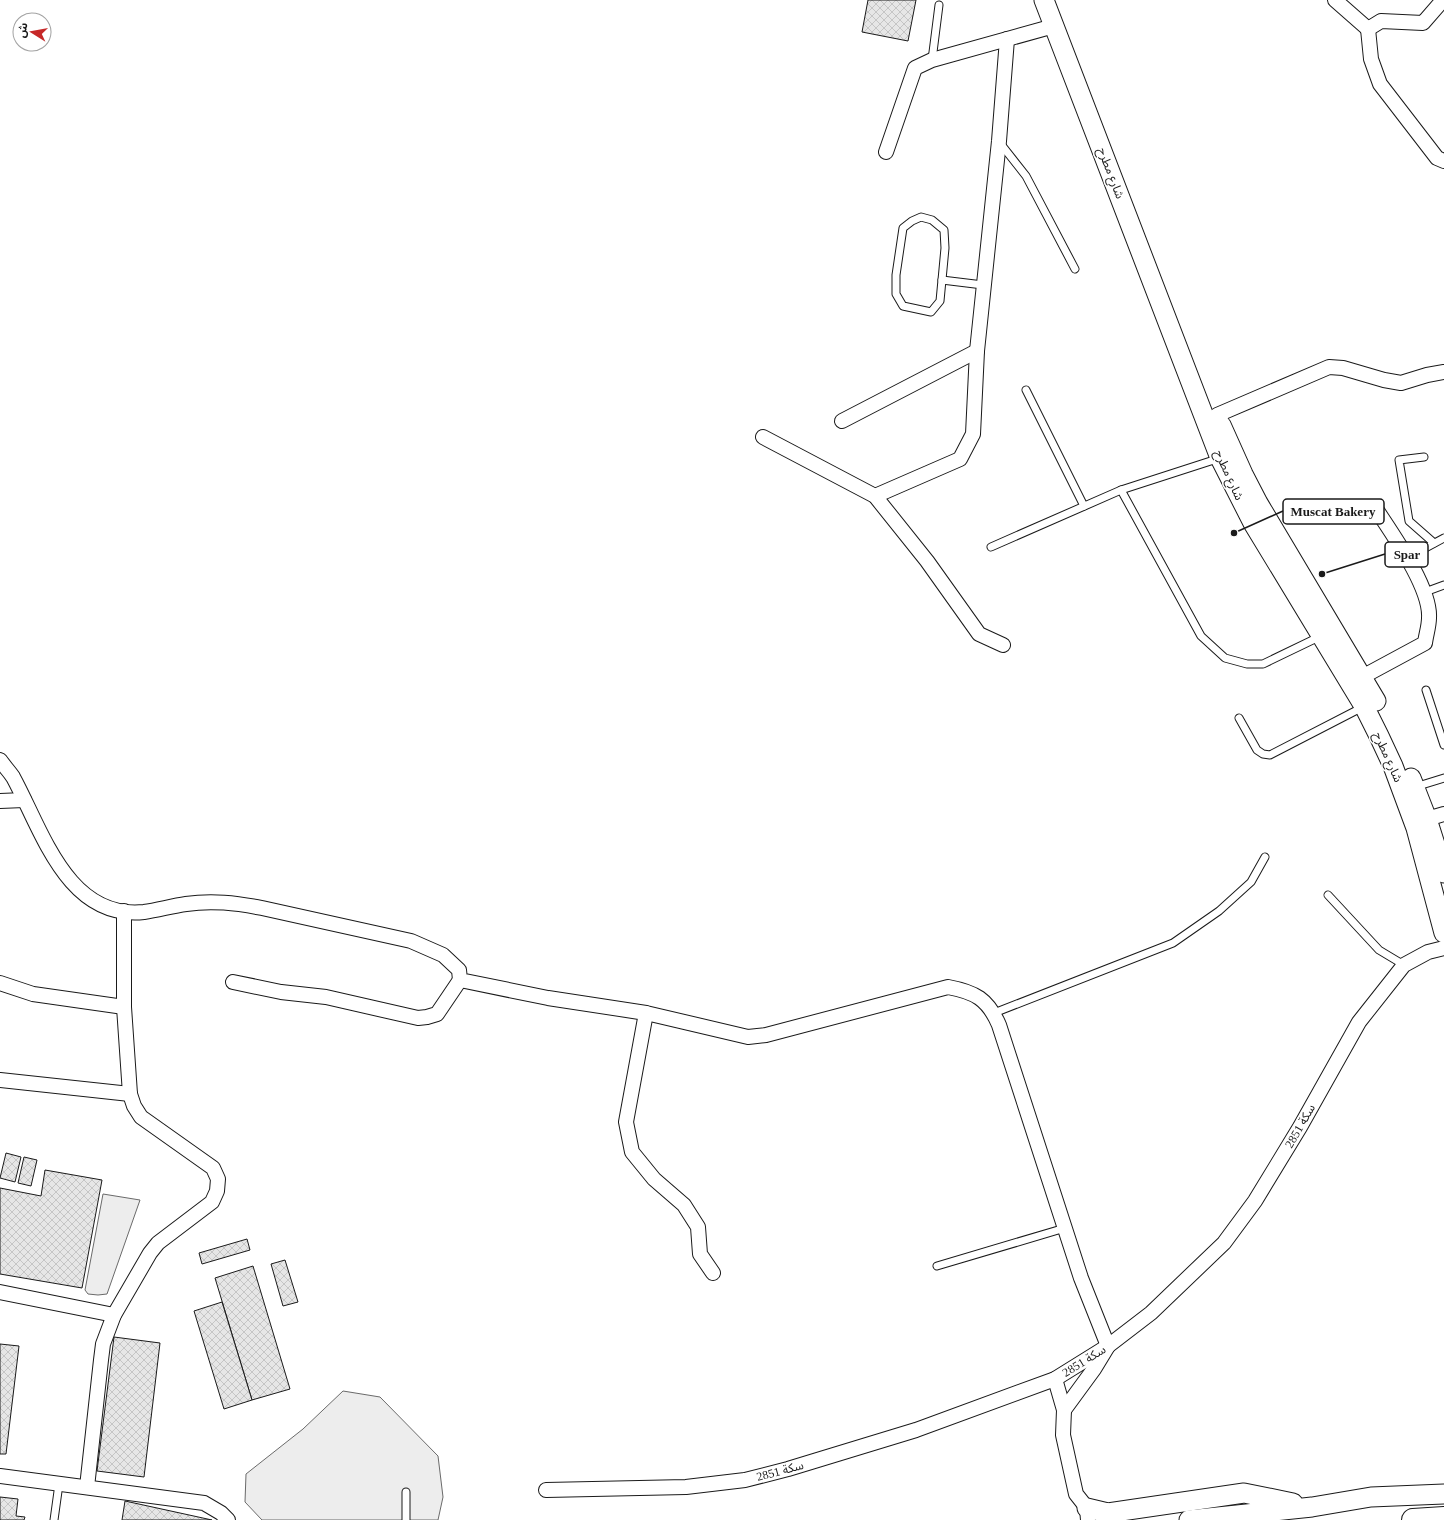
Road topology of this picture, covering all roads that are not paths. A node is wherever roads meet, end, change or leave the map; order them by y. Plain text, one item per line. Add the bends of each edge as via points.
1 (1044, 0) edge
2 (1056, 0) edge
3 (1335, 0) edge
4 (1443, 0) edge
5 (939, 5) dead end
6 (1054, 26) junction
7 (1368, 29) junction
8 (1007, 39) junction
9 (932, 60) junction
10 (999, 141) junction
11 (886, 152) dead end
12 (1444, 161) edge
13 (1075, 269) dead end
14 (942, 280) junction
15 (984, 285) junction
16 (977, 351) junction
17 (1444, 372) edge
18 (1026, 390) dead end
19 (1217, 415) junction
20 (842, 421) dead end
21 (763, 437) dead end
22 (1424, 456) dead end
23 (1220, 458) junction
24 (1121, 490) junction
25 (874, 496) junction
26 (1084, 506) junction
27 (1376, 509) dead end
28 (1444, 538) edge
29 (1434, 543) junction
30 (991, 547) dead end
31 (1407, 558) junction
32 (1444, 585) edge
33 (1425, 592) junction
34 (1321, 636) junction
35 (1004, 645) dead end
36 (1362, 677) junction
37 (1426, 690) dead end
38 (1364, 706) junction
39 (1239, 718) dead end
40 (1444, 745) edge
41 (0, 760) edge
42 (1444, 778) edge
43 (1415, 787) junction
44 (24, 800) junction
45 (0, 801) edge
46 (1436, 817) edge
47 (1265, 857) dead end
48 (1444, 873) edge
49 (1328, 895) dead end
50 (124, 911) junction
51 (1444, 933) edge
52 (1444, 948) edge
53 (1404, 965) junction
54 (460, 980) junction
55 (233, 982) dead end
56 (0, 983) edge
57 (124, 1007) junction
58 (646, 1013) junction
59 (994, 1013) junction
60 (0, 1080) edge
61 (130, 1094) junction
62 (1065, 1228) junction
63 (937, 1266) dead end
64 (713, 1273) dead end
65 (0, 1292) edge
66 (114, 1315) junction
67 (1108, 1346) junction
68 (1055, 1379) junction
69 (1064, 1410) junction
70 (0, 1476) edge
71 (59, 1484) junction
72 (87, 1487) junction
73 (546, 1490) dead end
74 (406, 1492) dead end
75 (1444, 1494) edge
76 (1312, 1507) junction
77 (1087, 1514) edge
78 (1444, 1518) edge
79 (54, 1520) edge
80 (228, 1520) edge
81 (406, 1520) edge
82 (1189, 1520) edge
83 (1413, 1520) edge

1 - 6 main road, شارع مطرح
2 - 19 main road, شارع مطرح
3 - 7 street
4 - 7 street via 1423,23 1381,21
5 - 9 lane
6 - 8 street
6 - 23 main road, شارع مطرح
7 - 12 street via 1371,59 1380,84 1437,158
8 - 9 street
8 - 10 street
9 - 11 street via 915,68
10 - 13 lane via 1026,176
10 - 15 street
14 - 14 lane via 940,301 931,312 903,306 896,294 896,274 903,228 921,217 932,220 944,230 946,248
14 - 15 lane
15 - 16 street
16 - 20 street
16 - 25 street via 973,434 960,459
17 - 19 street via 1402,382 1329,367
18 - 26 lane
19 - 36 main road, شارع مطرح via 1258,502
21 - 25 street
22 - 29 lane via 1399,460 1409,521
23 - 24 lane
23 - 34 main road, شارع مطرح via 1253,523
24 - 26 lane
24 - 34 lane via 1201,636 1225,658 1247,664 1263,664
25 - 35 street via 927,561 979,634
26 - 30 lane
27 - 31 street
28 - 29 lane
29 - 31 lane
31 - 33 street
32 - 33 lane
33 - 36 street via 1430,617 1425,643
34 - 38 main road, شارع مطرح
36 - 43 main road, شارع مطرح via 1391,731
37 - 40 lane
38 - 39 lane via 1270,756 1257,750
38 - 51 main road, شارع مطرح via 1393,766 1416,828
41 - 44 street via 12,776
42 - 43 lane
43 - 46 main road, شارع مطرح
44 - 45 street
44 - 50 street via 57,864 70,880 99,903
46 - 48 main road, شارع مطرح
47 - 59 lane via 1251,882 1219,911 1173,943
49 - 53 lane via 1379,950
50 - 54 street via 143,912 212,902 237,903 411,941 443,955 459,970
50 - 57 street
52 - 53 street, سكة 2851 via 1428,952
53 - 67 street, سكة 2851 via 1359,1022 1284,1154 1255,1201 1224,1243 1150,1312
54 - 55 street via 436,1014 418,1018 326,997 281,992
54 - 58 street via 548,998
56 - 57 street via 33,994
57 - 61 street
58 - 59 street via 748,1037 766,1036 948,988 964,990 983,998
58 - 64 street via 626,1122 632,1152 654,1179 684,1205 698,1227 700,1254
59 - 62 street
60 - 61 street
61 - 66 street via 141,1117 213,1168 218,1179 217,1191 212,1202 158,1243
62 - 63 lane
62 - 67 street via 1081,1278
65 - 66 street
66 - 72 street via 103,1344
67 - 68 street, سكة 2851
67 - 69 street
68 - 69 street
68 - 73 street, سكة 2851 via 916,1430 744,1480 686,1487
69 - 77 street via 1063,1435 1076,1494
70 - 71 street
71 - 72 street
71 - 79 lane
72 - 80 street via 204,1503 221,1512
74 - 81 lane
75 - 76 main road via 1371,1497
76 - 77 main road via 1244,1493
76 - 82 main road
78 - 83 main road

